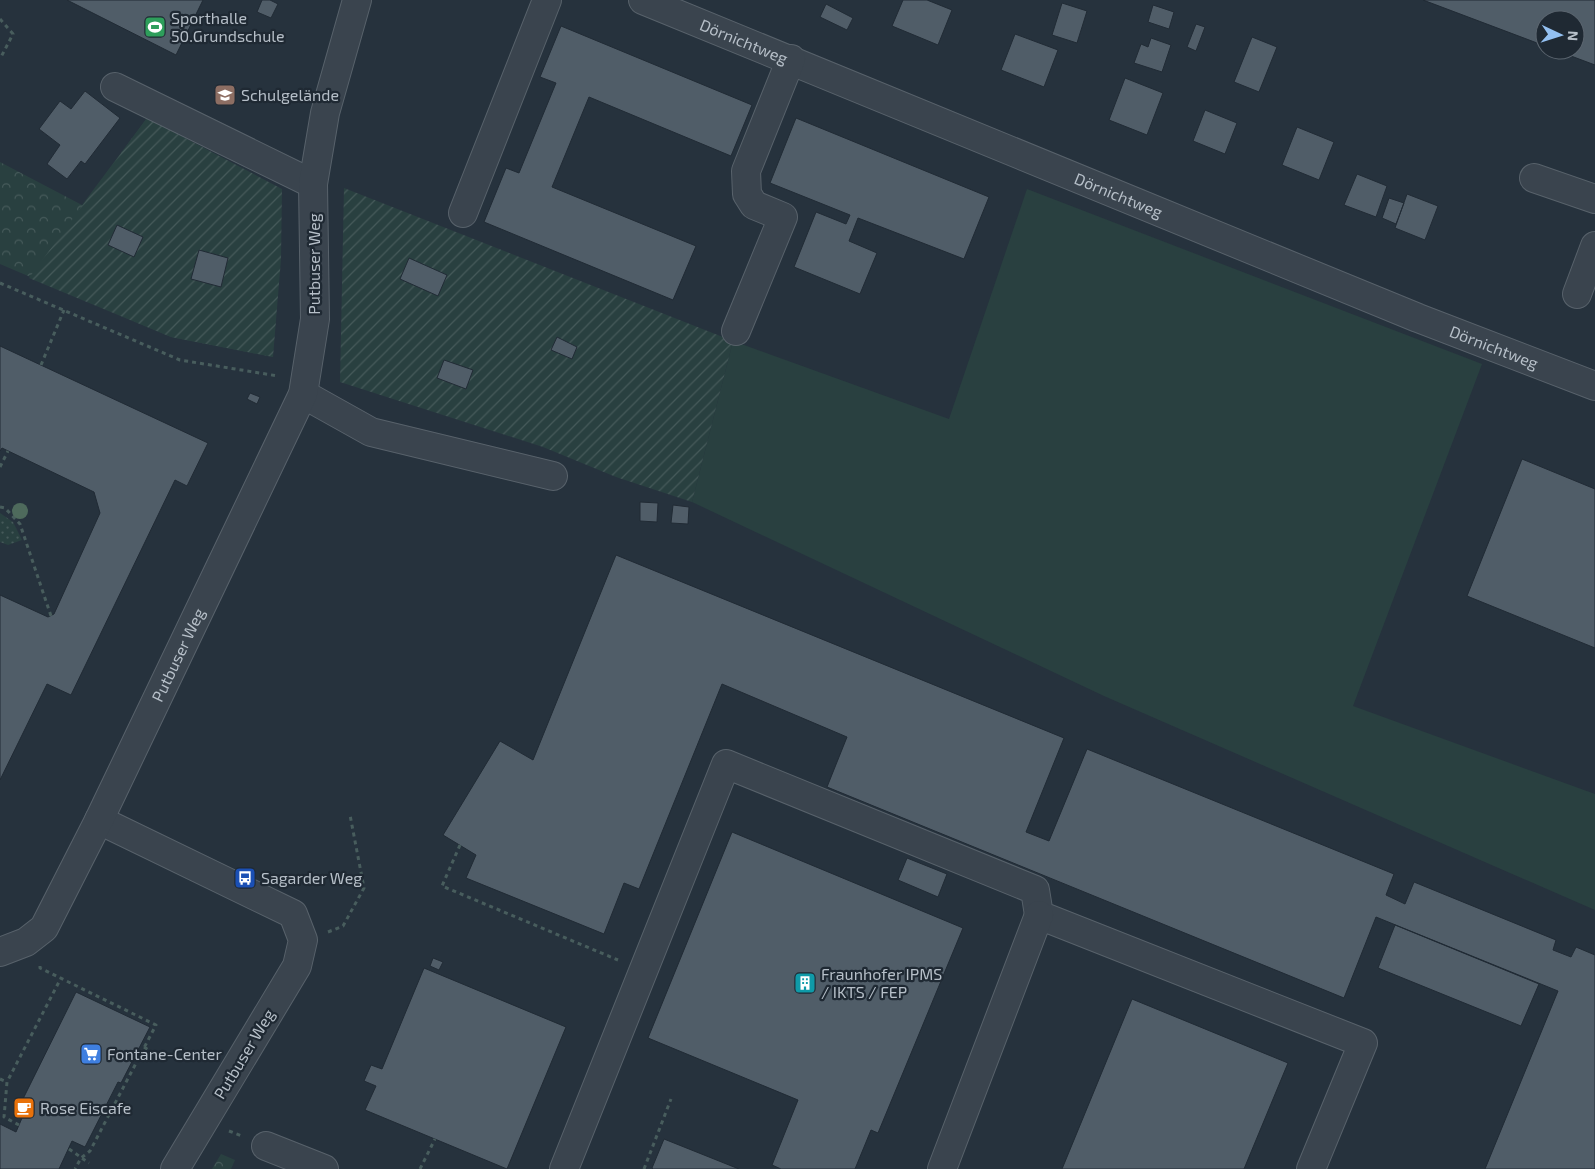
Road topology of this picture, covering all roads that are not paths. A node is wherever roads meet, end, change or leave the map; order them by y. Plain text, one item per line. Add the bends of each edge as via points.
1 (357, 0) edge
2 (547, 0) edge
3 (643, 0) edge
4 (791, 59) junction
5 (116, 87) dead end
6 (1534, 178) dead end
7 (313, 184) junction
8 (1595, 199) edge
9 (463, 213) dead end
10 (1595, 246) edge
11 (1577, 294) dead end
12 (736, 331) dead end
13 (1595, 386) edge
14 (303, 394) junction
15 (553, 476) dead end
16 (99, 820) junction
17 (1039, 915) junction
18 (0, 952) edge
19 (266, 1146) dead end
20 (175, 1169) edge
21 (324, 1169) edge
22 (564, 1169) edge
23 (942, 1169) edge
24 (1311, 1169) edge

1 - 7 street, Putbuser Weg via 325,113
2 - 9 street
3 - 4 street, Dörnichtweg
4 - 12 street via 746,171 747,194 754,205 783,217
4 - 13 street, Dörnichtweg via 1418,318
5 - 7 street
6 - 8 street
7 - 14 street, Putbuser Weg via 315,320
10 - 11 street
14 - 15 street via 371,432
14 - 16 street, Putbuser Weg
16 - 18 street via 44,928 26,942
16 - 20 street, Putbuser Weg via 293,914 303,940 298,966
17 - 22 street via 1036,890 726,764
17 - 23 street
17 - 24 street via 1363,1043
19 - 21 street

